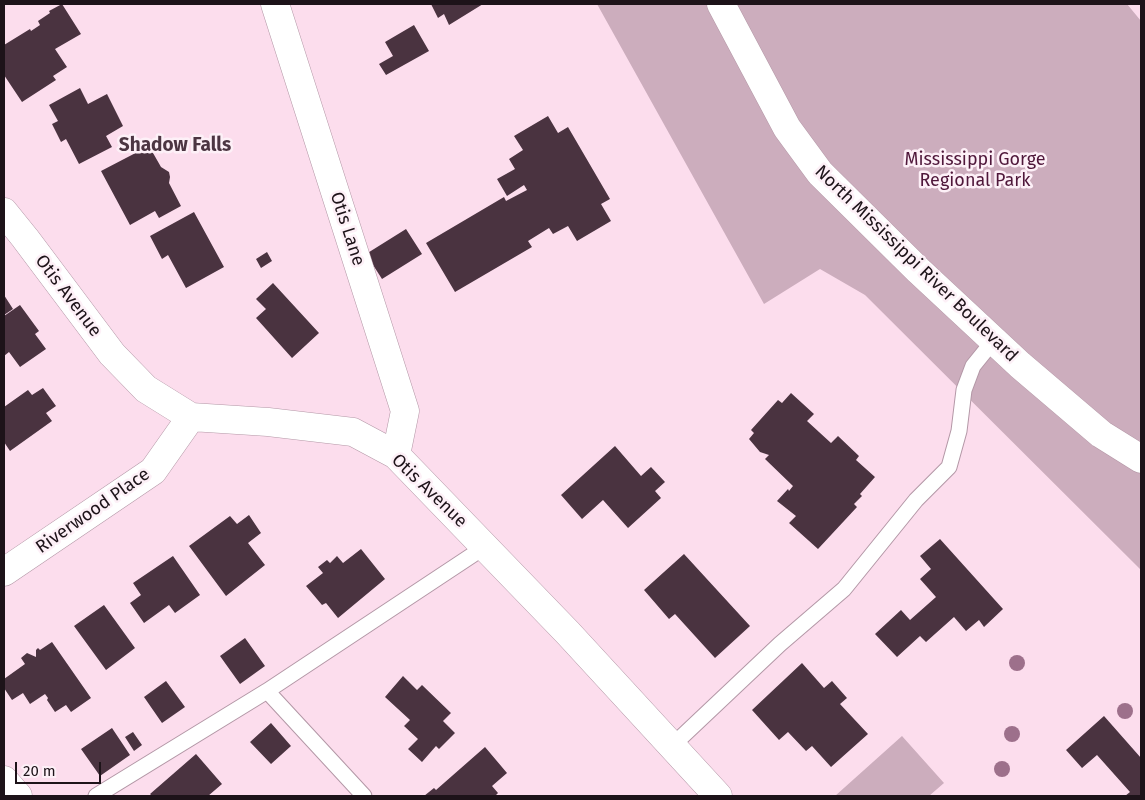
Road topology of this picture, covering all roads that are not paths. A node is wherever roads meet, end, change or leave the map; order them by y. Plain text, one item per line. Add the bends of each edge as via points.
1 (275, 4) edge
2 (721, 4) edge
3 (4, 212) edge
4 (994, 340) junction
5 (191, 417) junction
6 (396, 455) junction
7 (1141, 459) edge
8 (486, 546) junction
9 (5, 569) edge
10 (267, 691) junction
11 (672, 746) junction
12 (4, 780) edge
13 (18, 796) edge
14 (96, 796) edge
15 (364, 796) edge
16 (718, 796) edge

1 - 6 street, Otis Lane via 405,411
2 - 4 street, North Mississippi River Boulevard via 787,128 820,173
3 - 5 street, Otis Avenue via 112,354 146,389
4 - 7 street, North Mississippi River Boulevard via 1101,434
4 - 11 lane via 973,366 964,390 959,431 949,467 916,500 844,589 780,644
5 - 6 street, Otis Avenue via 353,432
5 - 9 street, Riverwood Place via 152,471
6 - 8 street, Otis Avenue
8 - 10 lane
8 - 11 street, Otis Avenue
10 - 14 lane
10 - 15 lane
11 - 16 street, Otis Avenue
12 - 13 street

